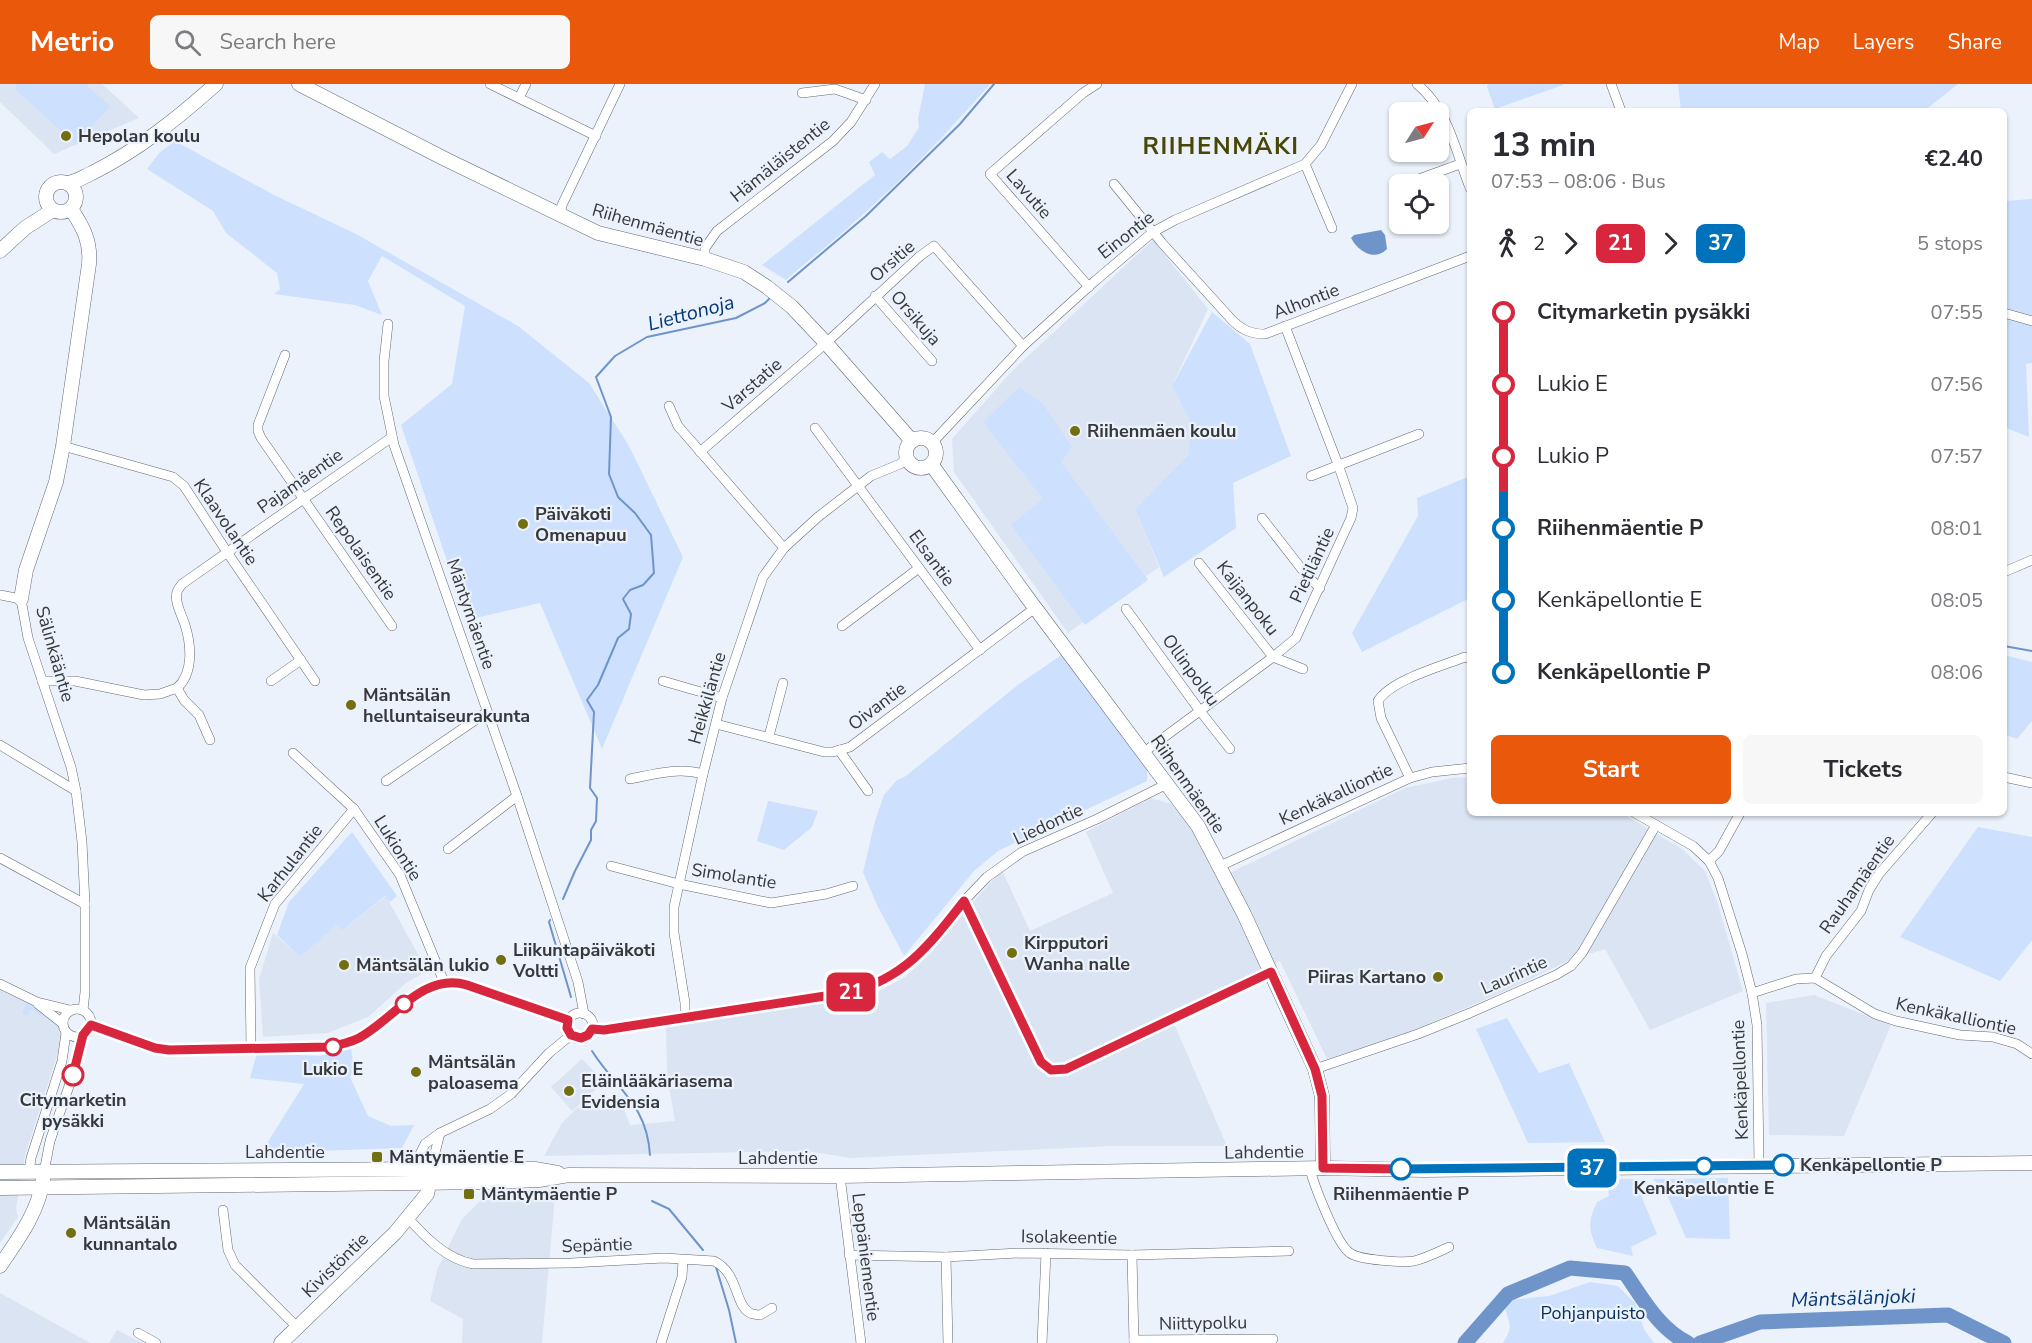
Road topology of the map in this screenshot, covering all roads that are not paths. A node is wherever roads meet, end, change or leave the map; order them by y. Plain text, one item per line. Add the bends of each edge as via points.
1 (216, 84) edge
2 (299, 84) edge
3 (490, 84) edge
4 (526, 84) edge
5 (620, 84) edge
6 (875, 84) edge
7 (1097, 84) edge
8 (1352, 84) edge
9 (1417, 84) edge
10 (1611, 84) edge
11 (1429, 88) edge
12 (802, 93) dead end
13 (519, 98) junction
14 (866, 99) junction
15 (1620, 108) edge
16 (596, 136) junction
17 (1305, 164) junction
18 (1460, 164) junction
19 (102, 169) junction
20 (1433, 174) edge
21 (1467, 181) edge
22 (67, 183) junction
23 (1114, 184) dead end
24 (74, 203) junction
25 (50, 206) junction
26 (560, 215) junction
27 (1332, 228) dead end
28 (1153, 232) junction
29 (0, 251) edge
30 (1467, 257) edge
31 (705, 259) junction
32 (1089, 287) junction
33 (875, 296) junction
34 (2007, 314) edge
35 (2032, 321) edge
36 (388, 324) dead end
37 (1285, 326) junction
38 (826, 343) junction
39 (1023, 346) junction
40 (285, 355) dead end
41 (932, 362) dead end
42 (669, 406) dead end
43 (814, 428) dead end
44 (1419, 434) dead end
45 (392, 437) junction
46 (912, 441) junction
47 (932, 443) junction
48 (63, 446) junction
49 (700, 452) junction
50 (907, 458) junction
51 (931, 464) junction
52 (1339, 467) junction
53 (1311, 476) dead end
54 (859, 486) junction
55 (304, 498) junction
56 (1263, 518) dead end
57 (784, 548) junction
58 (226, 552) junction
59 (2030, 561) edge
60 (1199, 563) dead end
61 (919, 568) junction
62 (2007, 571) edge
63 (1320, 588) junction
64 (0, 595) edge
65 (21, 599) junction
66 (1035, 608) junction
67 (1126, 609) dead end
68 (392, 626) dead end
69 (842, 626) dead end
70 (980, 650) junction
71 (1273, 657) junction
72 (1467, 657) edge
73 (301, 660) junction
74 (1303, 669) dead end
75 (42, 681) junction
76 (271, 681) dead end
77 (315, 681) dead end
78 (663, 681) dead end
79 (783, 683) dead end
80 (177, 688) junction
81 (723, 698) junction
82 (1200, 711) junction
83 (487, 712) junction
84 (716, 724) junction
85 (770, 736) junction
86 (210, 740) dead end
87 (0, 745) edge
88 (1230, 749) dead end
89 (840, 750) junction
90 (1144, 752) junction
91 (293, 753) dead end
92 (1467, 768) edge
93 (703, 774) junction
94 (1410, 778) junction
95 (2007, 778) edge
96 (630, 780) dead end
97 (386, 781) dead end
98 (2032, 783) edge
99 (1167, 784) junction
100 (76, 791) junction
101 (868, 791) dead end
102 (517, 796) junction
103 (354, 809) junction
104 (1640, 816) edge
105 (1738, 816) edge
106 (1929, 816) edge
107 (1656, 825) junction
108 (448, 849) dead end
109 (0, 858) edge
110 (1709, 861) junction
111 (611, 866) dead end
112 (1220, 866) junction
113 (679, 884) junction
114 (853, 886) dead end
115 (964, 901) junction
116 (84, 904) junction
117 (1271, 972) junction
118 (1815, 978) junction
119 (444, 982) junction
120 (0, 984) edge
121 (1752, 993) junction
122 (36, 1002) junction
123 (70, 1010) junction
124 (83, 1010) junction
125 (584, 1014) junction
126 (685, 1017) junction
127 (568, 1020) junction
128 (62, 1023) junction
129 (91, 1025) junction
130 (592, 1029) junction
131 (66, 1033) junction
132 (83, 1035) junction
133 (571, 1035) junction
134 (251, 1048) junction
135 (2032, 1054) edge
136 (1315, 1069) junction
137 (440, 1133) junction
138 (2032, 1163) edge
139 (1759, 1165) junction
140 (1316, 1169) junction
141 (0, 1172) edge
142 (29, 1172) junction
143 (44, 1172) junction
144 (423, 1176) junction
145 (840, 1176) junction
146 (27, 1187) junction
147 (42, 1187) junction
148 (0, 1188) edge
149 (223, 1210) dead end
150 (410, 1214) junction
151 (31, 1218) junction
152 (1449, 1247) dead end
153 (1289, 1251) dead end
154 (1046, 1253) junction
155 (1132, 1254) junction
156 (849, 1255) junction
157 (946, 1257) junction
158 (683, 1260) junction
159 (0, 1266) edge
160 (772, 1308) dead end
161 (297, 1327) junction
162 (138, 1333) dead end
163 (1273, 1339) dead end
164 (1134, 1342) edge
165 (156, 1343) edge
166 (281, 1343) edge
167 (662, 1343) edge
168 (861, 1343) edge
169 (948, 1343) edge
170 (1042, 1343) edge

1 - 19 main road via 168,124
2 - 26 main road, Riihenmäentie
3 - 13 street
4 - 13 street
5 - 16 street
6 - 14 street, Hämäläistentie
7 - 32 street, Lavutie via 990,174
8 - 17 street, Einontie via 1322,145
9 - 11 street
10 - 15 street
11 - 18 street
12 - 14 street via 835,89
13 - 16 street
14 - 31 street, Hämäläistentie via 833,141 717,231 705,248
16 - 26 street
17 - 27 street
17 - 28 street, Einontie
18 - 20 street
18 - 21 street
19 - 22 main road
19 - 24 main road via 81,189
22 - 24 main road via 74,188
22 - 25 main road via 58,182 50,187 46,197
23 - 28 street, Alhontie
24 - 25 main road via 62,212
24 - 48 main road, Sälinkääntie via 90,251
25 - 29 main road
26 - 31 main road, Riihenmäentie via 598,233
28 - 32 street, Einontie
28 - 37 street, Alhontie via 1240,328 1265,334
30 - 37 street, Alhontie
31 - 38 main road, Riihenmäentie via 744,272 767,287
32 - 39 street, Einontie
33 - 38 street, Orsitie
33 - 39 street, Orsitie via 934,246
33 - 41 street, Orsikuja
34 - 35 street
36 - 45 street, Mäntymäentie via 384,396
37 - 52 street, Pietiläntie
38 - 46 main road, Riihenmäentie
38 - 49 street, Varstatie
39 - 47 street, Einontie
40 - 55 street, Repolaisentie via 258,431
42 - 49 street via 678,426
43 - 54 street, Elsantie
44 - 52 street
45 - 55 street, Pajamäentie
45 - 83 street, Mäntymäentie
46 - 47 main road via 920,438
46 - 50 main road via 906,449
47 - 51 main road via 936,454
48 - 58 street, Klaavolantie via 173,477 184,486
48 - 65 main road, Sälinkääntie
49 - 57 street
50 - 51 main road via 917,468
50 - 54 street, Heikkiläntie
51 - 66 main road, Riihenmäentie
52 - 53 street
52 - 63 street, Pietiläntie via 1353,507
54 - 57 street, Heikkiläntie
54 - 61 street, Elsantie
55 - 58 street, Pajamäentie
55 - 68 street, Repolaisentie
56 - 63 street
57 - 81 street, Heikkiläntie via 763,577
58 - 73 street, Klaavolantie
58 - 80 street, Pajamäentie via 182,584 177,593 189,659 188,675
59 - 62 street
60 - 71 street, Kaijanpoku
61 - 69 street
61 - 70 street, Elsantie
63 - 71 street, Pietiläntie via 1296,638
64 - 65 street
65 - 75 street, Sälinkääntie
66 - 70 street, Oivantie
66 - 90 main road, Riihenmäentie
67 - 82 street, Ollinpolku
70 - 89 street, Oivantie via 850,747
71 - 74 street, Kaijanpoku
71 - 82 street, Pietiläntie
72 - 94 street via 1403,682 1382,694 1378,701 1381,718
73 - 76 street
73 - 77 street, Klaavolantie
75 - 80 street via 75,681 144,694
75 - 100 street, Sälinkääntie
78 - 81 street
79 - 85 street
80 - 86 street via 199,715
81 - 84 street, Heikkiläntie
82 - 88 street, Ollinpolku
82 - 90 street, Pietiläntie
83 - 97 street
83 - 102 street, Mäntymäentie
84 - 85 street, Oivantie
84 - 93 street, Heikkiläntie
85 - 89 street, Oivantie via 824,752
87 - 100 street
89 - 101 street
90 - 99 main road, Riihenmäentie
91 - 103 street, Lukiontie
92 - 94 street, Kenkäkalliontie
93 - 96 street via 668,771
93 - 113 street, Heikkiläntie
94 - 112 street, Kenkäkalliontie
95 - 98 street
99 - 112 main road, Riihenmäentie via 1198,826
99 - 115 street, Liedontie via 1022,852 987,877
100 - 116 street, Sälinkääntie
102 - 108 street
102 - 125 street, Mäntymäentie via 578,982
103 - 119 street, Lukiontie via 400,875
103 - 134 street, Karhulantie via 275,904 250,968
104 - 107 street
105 - 110 street via 1719,852
106 - 118 street, Rauhamäentie via 1879,874 1861,911 1826,956
107 - 110 street via 1693,846
107 - 136 street, Laurintie via 1571,966 1418,1034
109 - 116 street
110 - 121 street via 1718,878
111 - 113 street, Simolantie
112 - 117 main road, Riihenmäentie
113 - 114 street, Simolantie via 771,903
113 - 126 street, Heikkiläntie via 674,933
115 - 117 street via 1041,1062 1051,1070 1066,1069
115 - 126 street, Liedontie via 912,962 868,987
116 - 124 street, Sälinkääntie
117 - 136 main road, Riihenmäentie
118 - 121 street via 1796,979
118 - 135 street, Kenkäkalliontie via 1875,1014 1960,1035 1993,1037 2017,1044
119 - 127 street via 459,982
119 - 134 street via 421,991 379,1025 343,1045
120 - 122 street
121 - 139 street, Kenkäpellontie via 1757,1025
122 - 123 street
122 - 128 street
123 - 124 street
123 - 128 street
124 - 129 street
125 - 127 street via 577,1013
125 - 130 street via 592,1021
126 - 130 street, Liedontie
127 - 133 street
128 - 131 street
129 - 132 street
129 - 134 street via 155,1048
130 - 133 street via 581,1038
131 - 132 street via 74,1037
131 - 142 street via 62,1061
132 - 143 street
133 - 137 street via 511,1094 490,1109
136 - 140 main road, Riihenmäentie via 1322,1096
137 - 144 street
137 - 144 street via 425,1144 418,1156
138 - 139 main road, Lahdentie
139 - 140 main road, Lahdentie
140 - 145 main road, Lahdentie
140 - 152 street via 1313,1181 1341,1243 1351,1255 1413,1261
141 - 142 main road, Lahdentie
142 - 143 main road, Lahdentie
142 - 146 main road
143 - 144 main road, Lahdentie
143 - 147 main road
144 - 145 main road, Lahdentie via 535,1169 569,1175
144 - 147 main road, Lahdentie
144 - 150 main road
145 - 156 street, Leppäniementie
146 - 147 main road, Lahdentie
146 - 148 main road, Lahdentie
146 - 151 main road
147 - 151 main road
149 - 161 street via 228,1250 236,1265
150 - 158 street, Sepäntie via 433,1244 459,1261 473,1264
150 - 161 main road, Kivistöntie
151 - 159 main road
153 - 155 street, Isolakeentie
154 - 155 street, Isolakeentie
154 - 157 street, Isolakeentie
154 - 170 street
155 - 164 street
156 - 157 street, Isolakeentie
156 - 168 street, Leppäniementie
157 - 169 street
158 - 160 street, Sepäntie via 706,1260 721,1265 732,1277 744,1307 751,1314 760,1315
158 - 167 street
161 - 166 main road, Kivistöntie
162 - 165 street
163 - 164 street, Niittypolku

